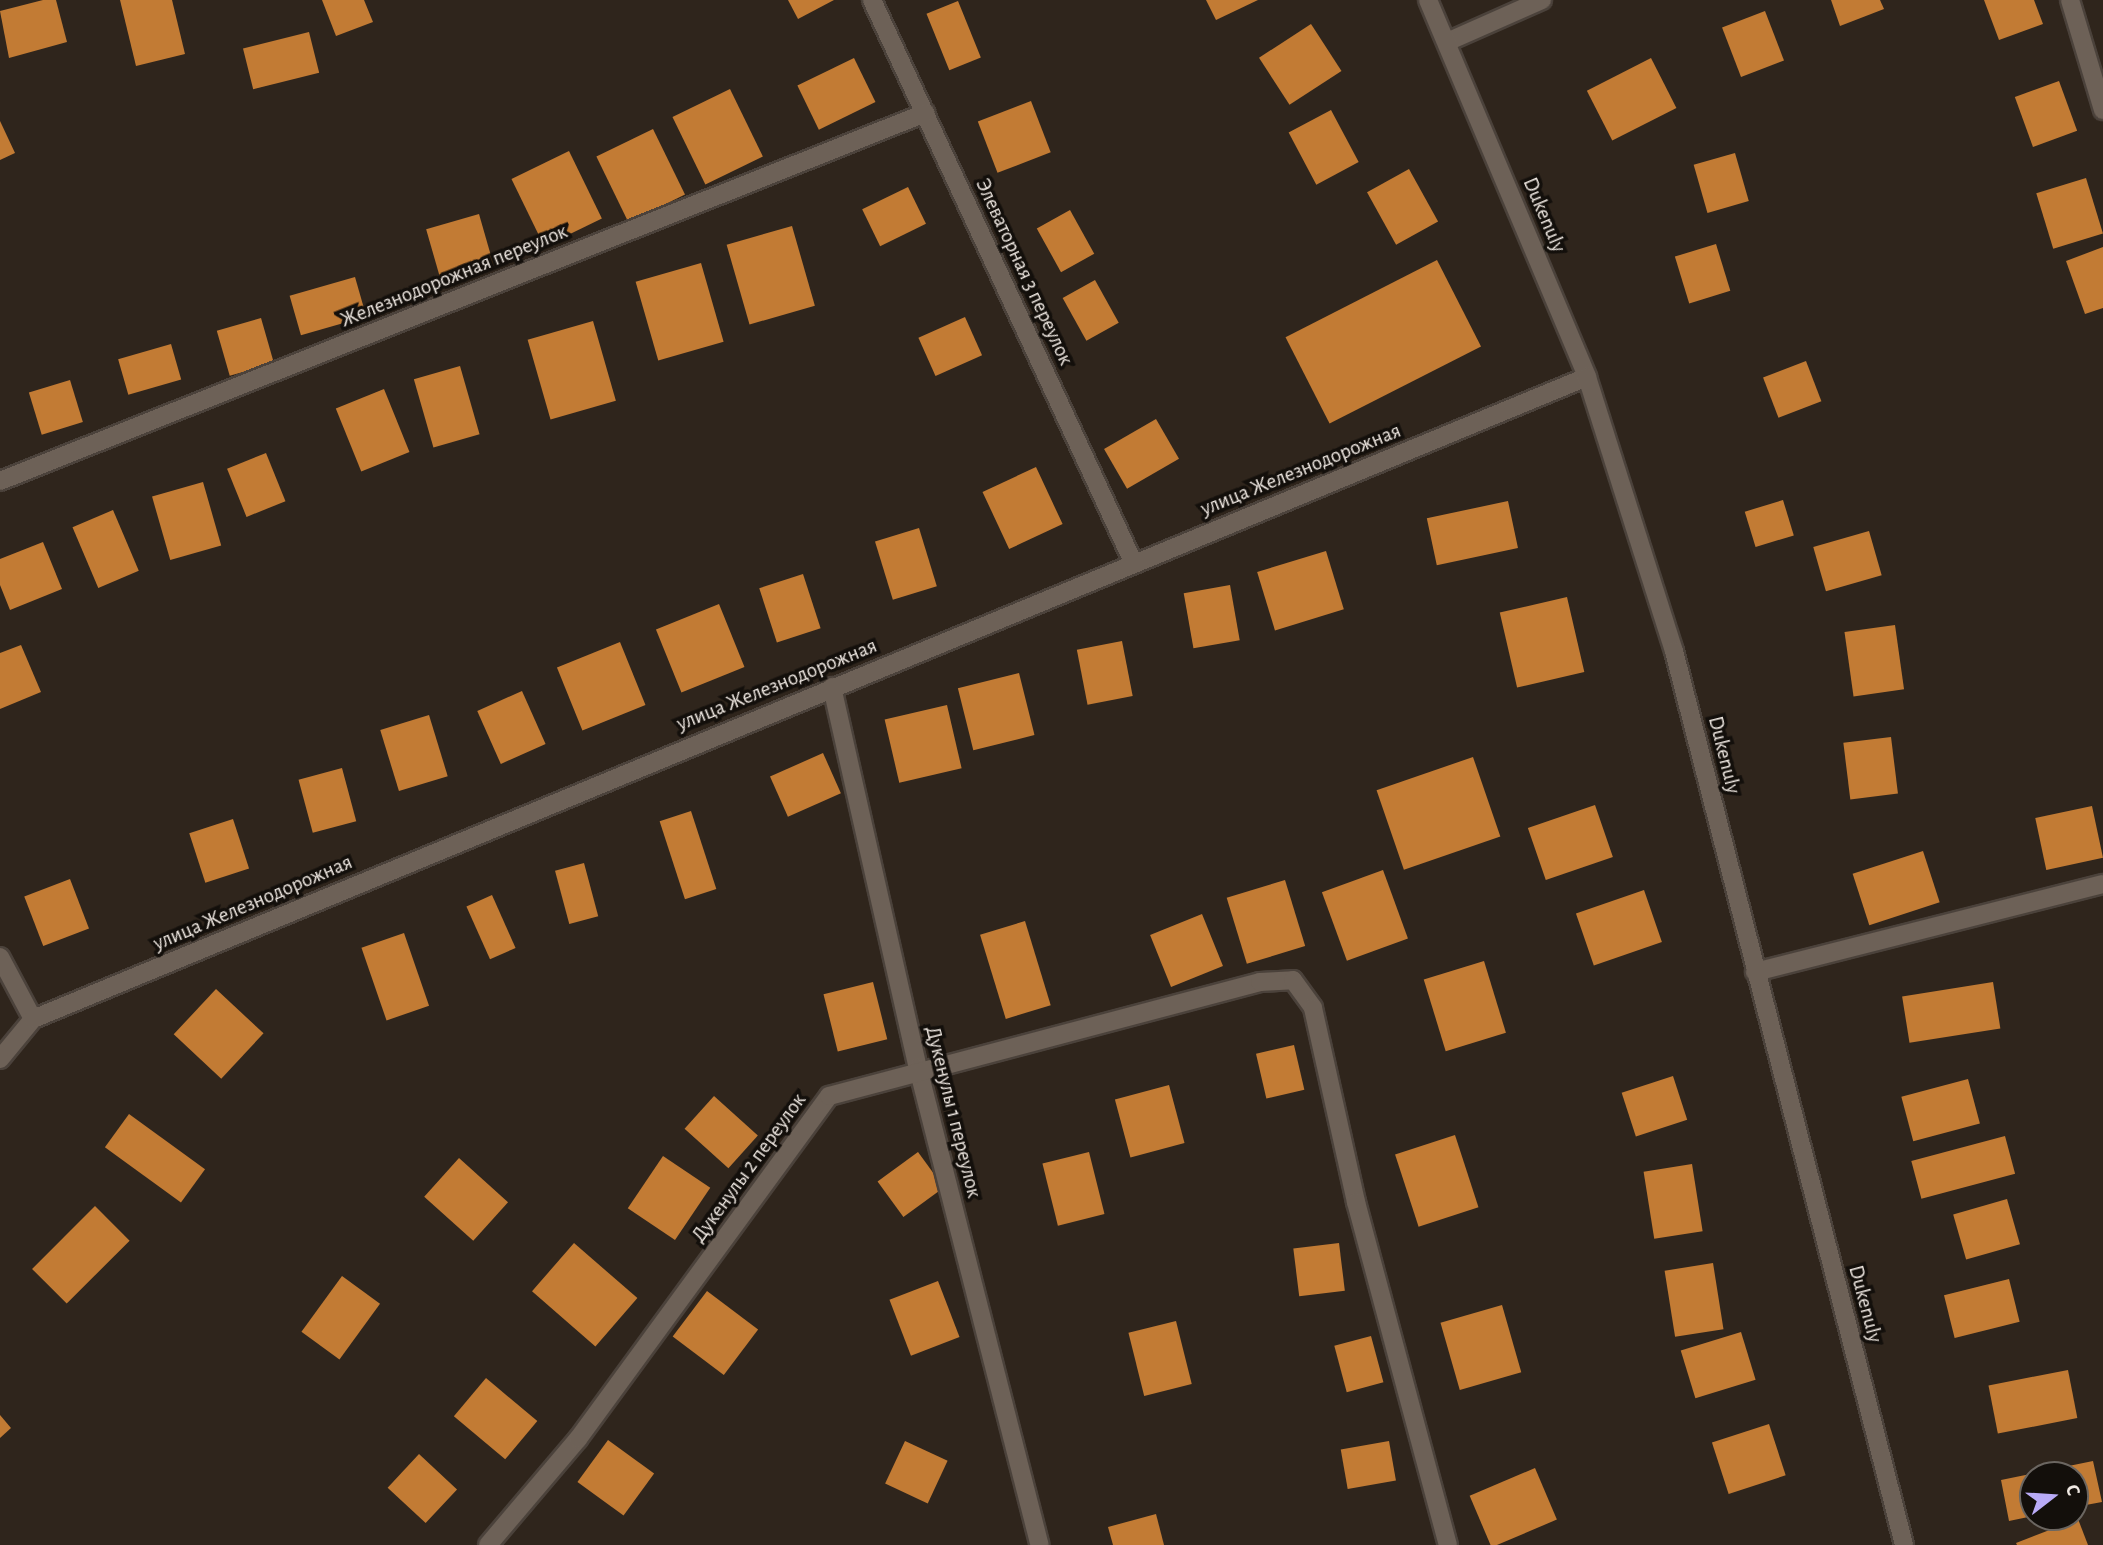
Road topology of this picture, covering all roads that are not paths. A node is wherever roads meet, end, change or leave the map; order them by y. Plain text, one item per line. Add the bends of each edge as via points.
1 (872, 0) edge
2 (1428, 0) edge
3 (1542, 0) edge
4 (2070, 0) edge
5 (1447, 42) junction
6 (2103, 110) edge
7 (925, 113) junction
8 (1587, 377) junction
9 (0, 481) edge
10 (1134, 564) junction
11 (832, 687) junction
12 (2103, 884) edge
13 (0, 957) edge
14 (1755, 972) junction
15 (33, 1019) junction
16 (0, 1059) edge
17 (918, 1068) junction
18 (488, 1545) edge
19 (1040, 1545) edge
20 (1448, 1545) edge
21 (1904, 1545) edge

1 - 7 street, Элеваторная 3 переулок
2 - 5 street, Dukenuly
3 - 5 street
4 - 6 street
5 - 8 street, Dukenuly
7 - 9 street, Железнодорожная переулок
7 - 10 street, Элеваторная 3 переулок
8 - 10 street, улица Железнодорожная
8 - 14 street, Dukenuly via 1674,651
10 - 11 street, улица Железнодорожная
11 - 15 street, улица Железнодорожная
11 - 17 street, Дукенулы 1 переулок
12 - 14 street
13 - 15 street
14 - 21 street, Dukenuly
15 - 16 street, улица Железнодорожная
17 - 18 street, Дукенулы 2 переулок via 829,1096 578,1439
17 - 19 street, Дукенулы 1 переулок
17 - 20 street, Дукенулы 2 переулок via 1260,982 1293,980 1313,1008 1356,1202

